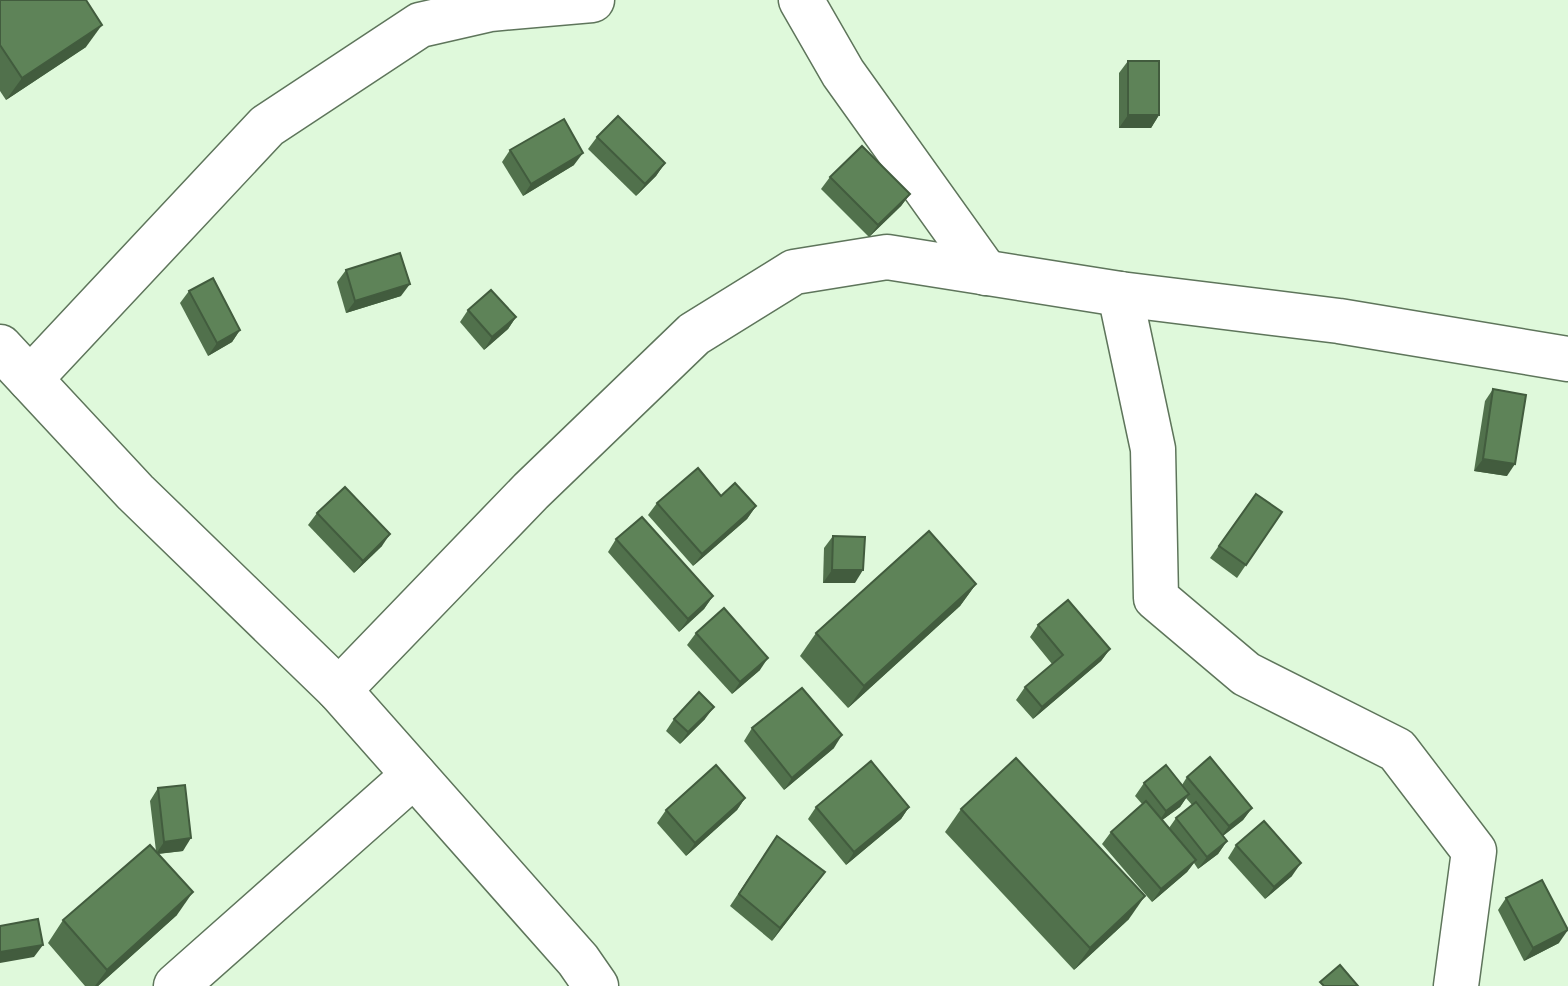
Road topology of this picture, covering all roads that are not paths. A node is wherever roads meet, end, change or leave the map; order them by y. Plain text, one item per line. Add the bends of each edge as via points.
1 (592, 0) edge
2 (801, 0) edge
3 (986, 273) junction
4 (1120, 294) junction
5 (0, 347) edge
6 (1568, 359) edge
7 (30, 379) junction
8 (339, 690) junction
9 (414, 775) junction
10 (176, 986) edge
11 (596, 986) edge
12 (1456, 986) edge

1 - 7 street via 490,9 420,25 267,126
2 - 3 street via 843,73
3 - 4 street
3 - 8 street via 887,257 794,272 694,334 531,491
4 - 6 street via 1339,321
4 - 12 street via 1153,449 1156,598 1246,674 1397,750 1474,851
5 - 7 street
7 - 8 street via 135,492
8 - 9 street
9 - 10 street
9 - 11 street

